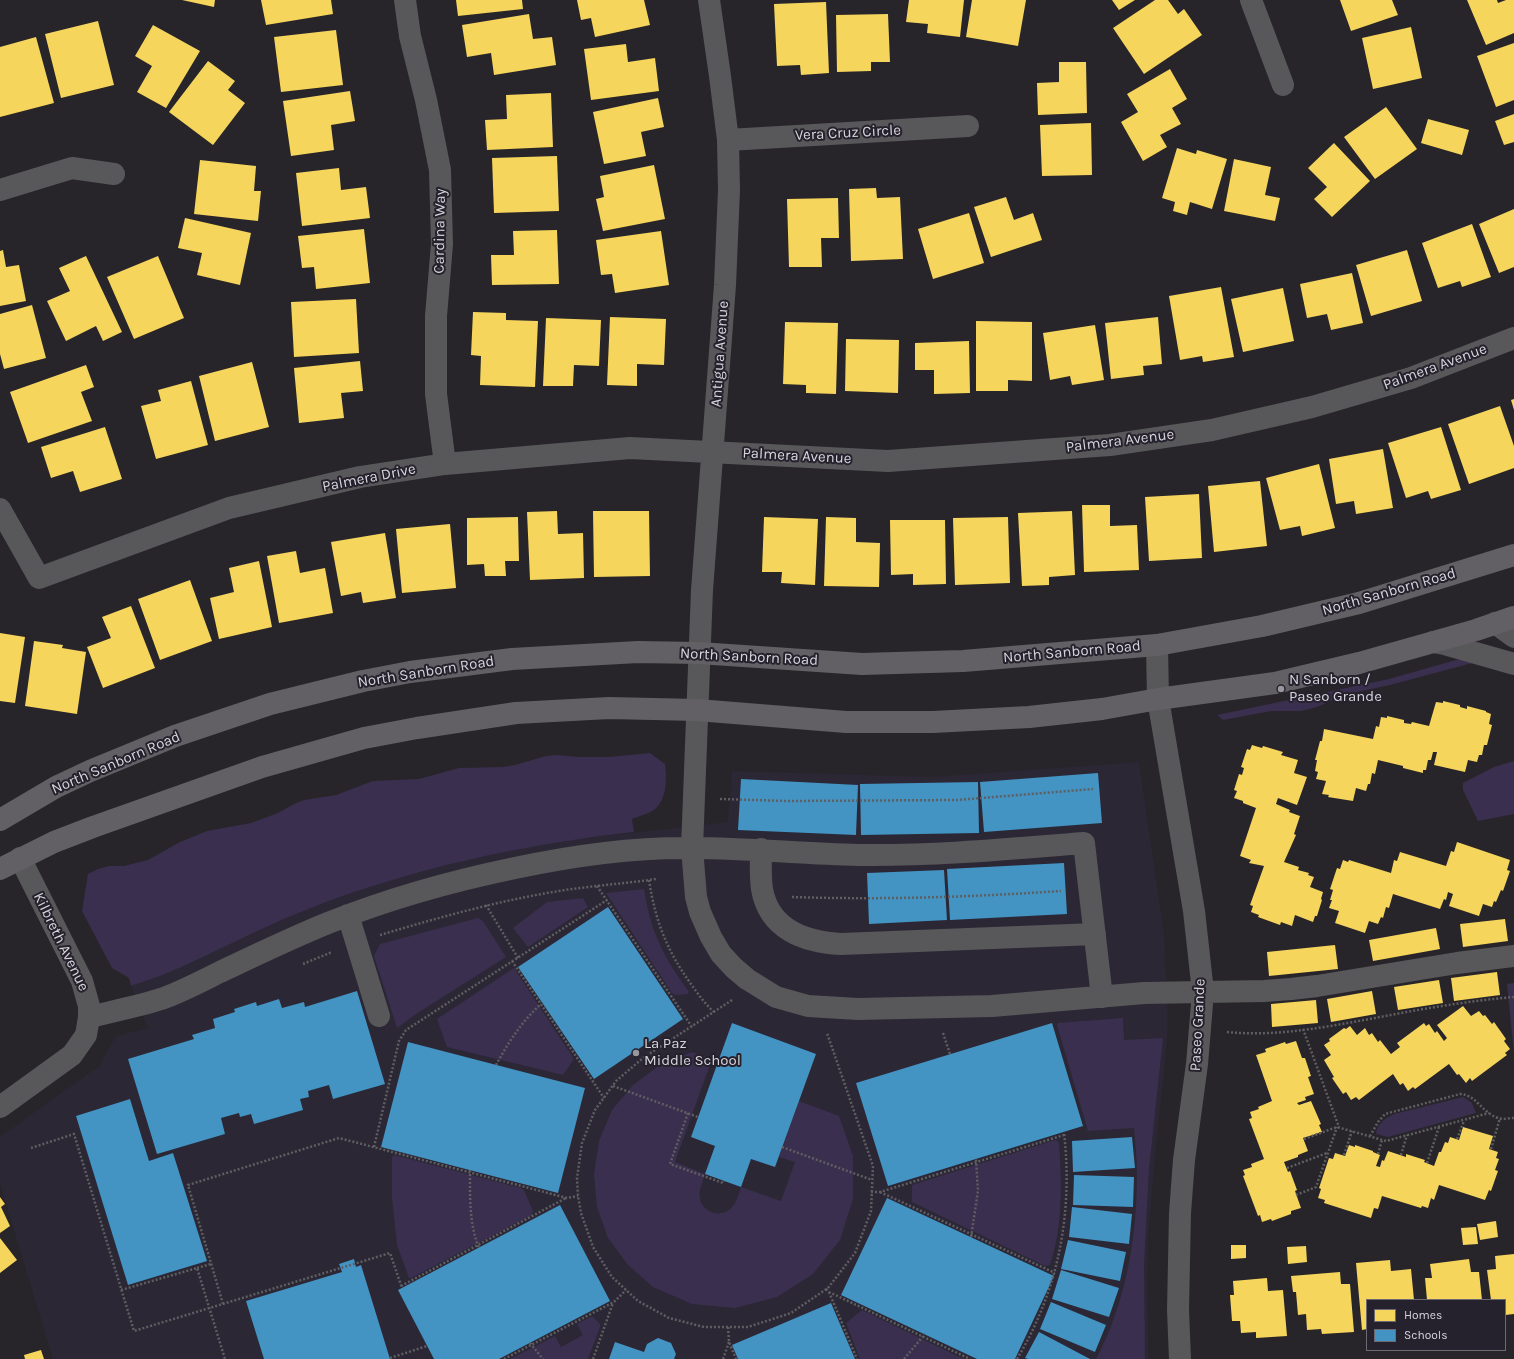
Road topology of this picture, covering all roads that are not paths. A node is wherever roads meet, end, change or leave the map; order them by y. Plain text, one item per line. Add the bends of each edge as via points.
1 (405, 0) edge
2 (709, 0) edge
3 (1251, 0) edge
4 (1283, 85) dead end
5 (968, 126) dead end
6 (728, 140) junction
7 (114, 174) dead end
8 (0, 190) edge
9 (1514, 338) edge
10 (713, 452) junction
11 (444, 464) junction
12 (0, 509) edge
13 (1514, 555) edge
14 (1504, 620) edge
15 (1514, 638) edge
16 (1433, 642) junction
17 (1156, 645) junction
18 (699, 653) junction
19 (1514, 664) edge
20 (1158, 699) junction
21 (696, 710) junction
22 (0, 820) edge
23 (692, 848) junction
24 (761, 849) junction
25 (20, 858) junction
26 (0, 869) edge
27 (348, 915) junction
28 (1095, 934) junction
29 (1514, 956) edge
30 (1203, 992) junction
31 (1102, 997) junction
32 (379, 1016) dead end
33 (89, 1017) junction
34 (0, 1107) edge
35 (1180, 1359) edge

1 - 11 street, Cardina Way via 410,36 440,170 442,244 436,316 436,394
2 - 6 street, Antigua Avenue
3 - 4 street
5 - 6 street, Vera Cruz Circle
6 - 10 street, Antigua Avenue via 728,233
7 - 8 street via 72,168
9 - 10 street, Palmera Avenue via 1411,378 1312,407 1212,430 1110,445 888,461
10 - 11 street, Palmera Drive via 630,448
10 - 18 street, Antigua Avenue
11 - 12 street, Palmera Drive via 360,477 229,508 39,578
13 - 17 main road, North Sanborn Road via 1359,603 1262,626
14 - 15 street
14 - 16 main road
16 - 19 street
16 - 20 main road via 1275,683
17 - 18 main road, North Sanborn Road via 963,660 862,664
17 - 20 street, Paseo Grande
18 - 21 street, Antigua Avenue
18 - 22 main road, North Sanborn Road via 638,652 512,659 410,672 363,681 270,704 127,755 56,787
20 - 21 main road via 1102,709 1036,716 933,722 846,722
20 - 30 street, Paseo Grande via 1194,911
21 - 23 street, Antigua Avenue
21 - 25 main road via 609,708 516,713 364,738 233,777 93,827
23 - 24 street
23 - 27 street via 662,848 516,868 408,895
23 - 31 street, Antigua Avenue via 696,897 711,937 721,954 734,968 776,997 808,1006 858,1009 992,1006
24 - 28 street via 761,878 764,896 771,913 780,924 792,932 822,943
24 - 28 street via 874,855 983,851 1084,843
25 - 26 main road
25 - 33 street, Kilbreth Avenue via 82,981 89,1006
27 - 32 street
27 - 33 street via 285,941 179,992 147,1003
28 - 31 street
29 - 30 street, Antigua Avenue via 1317,986 1264,991
30 - 31 street, Antigua Avenue
30 - 35 street, Paseo Grande via 1180,1213
33 - 34 street, Kilbreth Avenue via 86,1035 72,1055

